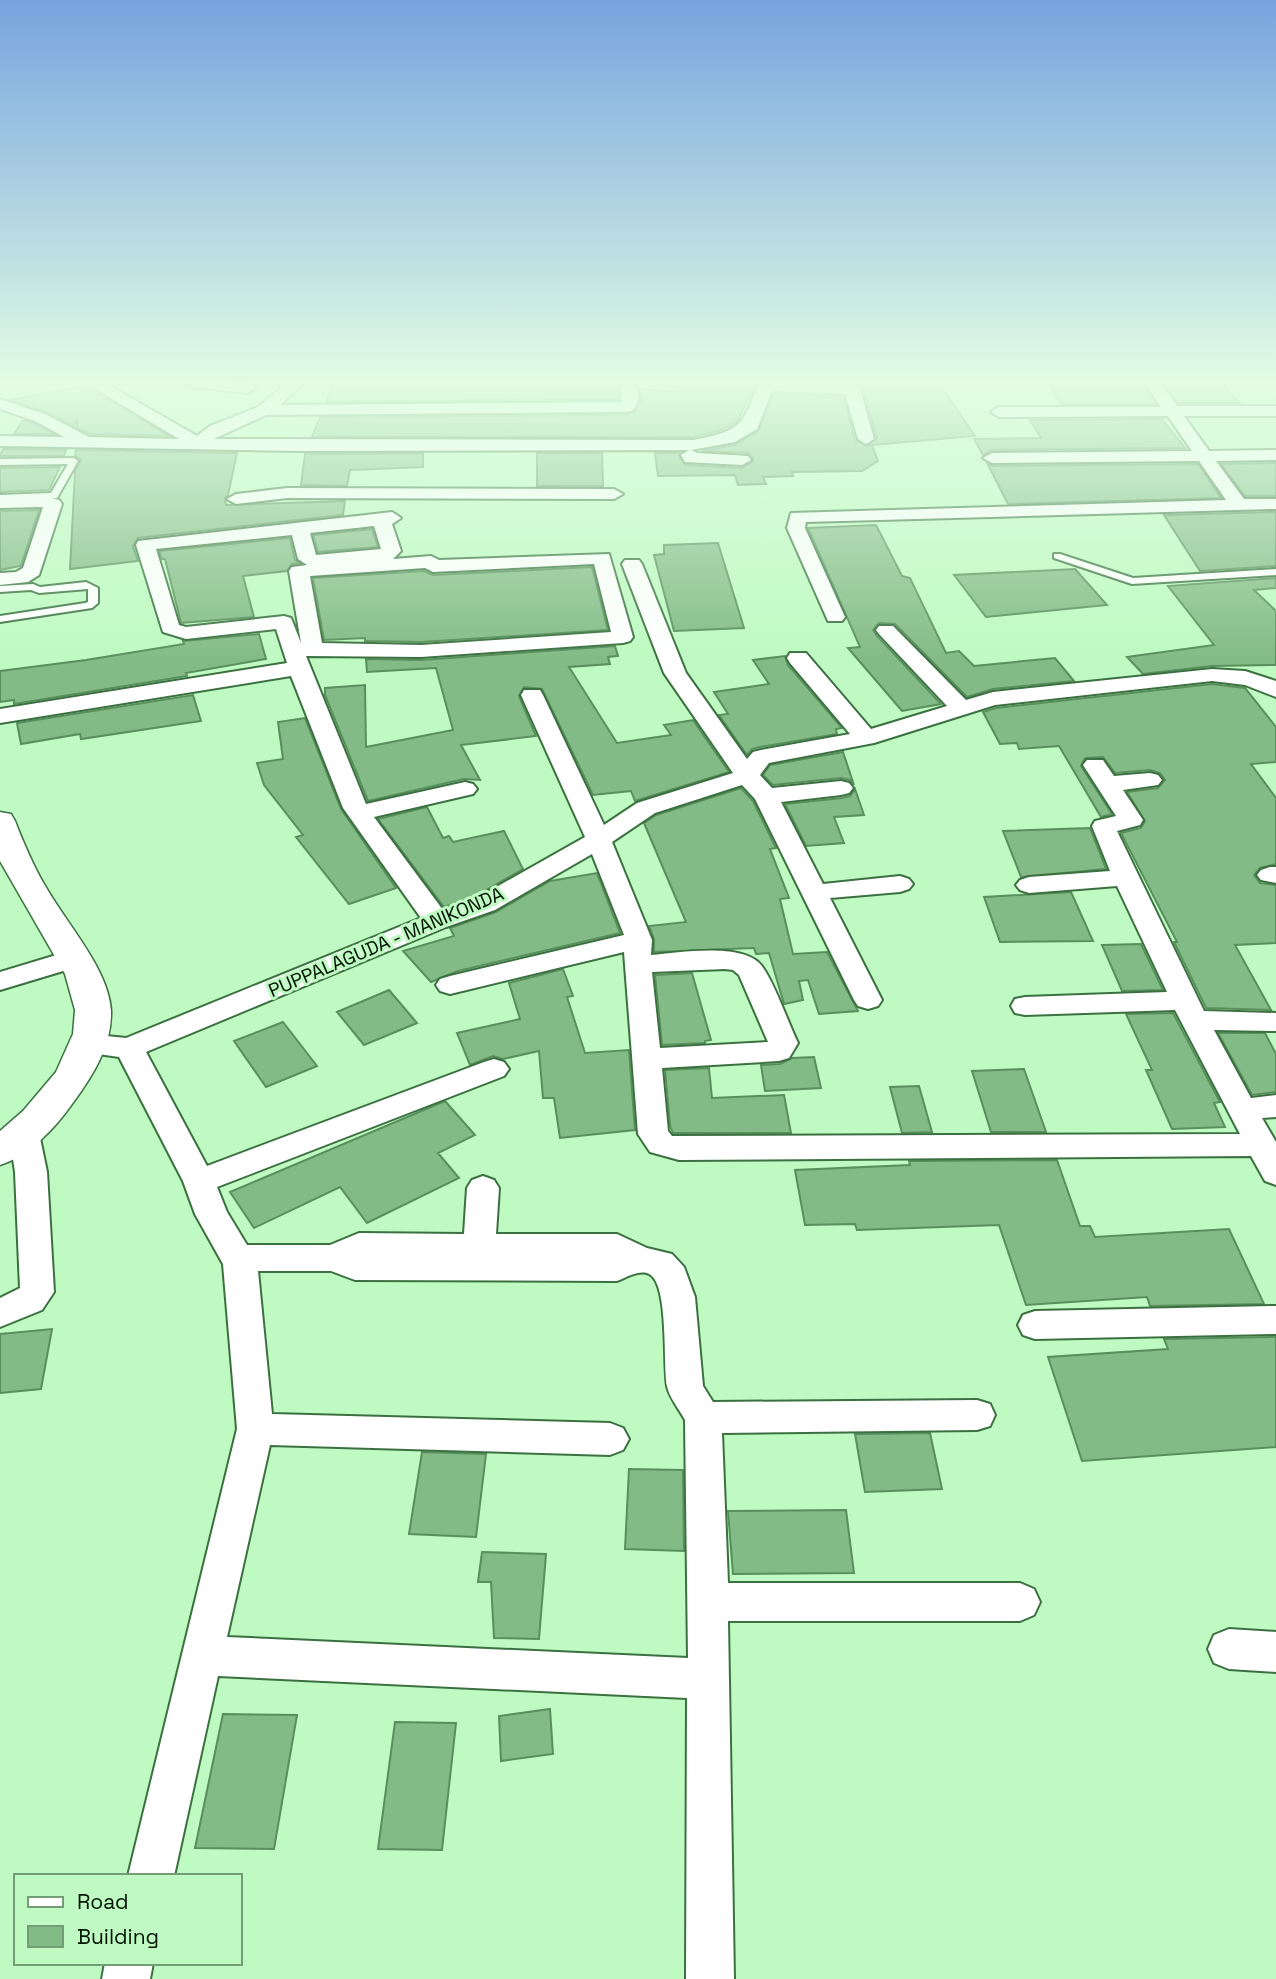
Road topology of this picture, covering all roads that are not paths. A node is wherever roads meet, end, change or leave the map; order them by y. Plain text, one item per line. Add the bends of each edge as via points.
1 (66, 474) edge
2 (291, 474) edge
3 (1217, 474) edge
4 (287, 493) junction
5 (614, 494) dead end
6 (0, 498) edge
7 (236, 499) dead end
8 (0, 503) edge
9 (1276, 504) edge
10 (1239, 506) junction
11 (299, 527) junction
12 (1057, 556) dead end
13 (632, 564) dead end
14 (1276, 572) edge
15 (0, 579) edge
16 (0, 589) edge
17 (835, 617) dead end
18 (0, 619) edge
19 (886, 630) dead end
20 (301, 656) junction
21 (798, 657) dead end
22 (1276, 690) edge
23 (532, 695) dead end
24 (963, 709) junction
25 (0, 716) edge
26 (866, 738) junction
27 (747, 776) junction
28 (1150, 780) dead end
29 (841, 788) dead end
30 (466, 789) dead end
31 (766, 796) junction
32 (359, 813) junction
33 (2, 830) edge
34 (599, 840) junction
35 (1128, 877) junction
36 (900, 884) dead end
37 (1029, 885) dead end
38 (816, 892) junction
39 (437, 921) junction
40 (638, 952) junction
41 (73, 959) junction
42 (0, 981) edge
43 (450, 985) dead end
44 (868, 1000) dead end
45 (1025, 1006) dead end
46 (1190, 1010) junction
47 (1276, 1023) edge
48 (88, 1044) junction
49 (129, 1048) junction
50 (646, 1059) junction
51 (494, 1069) dead end
52 (1276, 1106) edge
53 (1241, 1110) junction
54 (12, 1142) edge
55 (1262, 1145) junction
56 (1276, 1173) edge
57 (199, 1181) junction
58 (483, 1188) dead end
59 (479, 1257) junction
60 (238, 1258) junction
61 (0, 1313) edge
62 (1276, 1320) edge
63 (1035, 1325) dead end
64 (977, 1415) dead end
65 (703, 1418) junction
66 (255, 1429) junction
67 (610, 1439) dead end
68 (708, 1602) junction
69 (1020, 1602) dead end
70 (1229, 1649) dead end
71 (1276, 1652) edge
72 (204, 1656) junction
73 (709, 1679) junction
74 (151, 1874) edge
75 (710, 1979) edge

1 - 6 lane via 54,496
2 - 4 street
3 - 10 street
4 - 5 street
4 - 7 street
8 - 15 street via 52,504 32,571 21,578
9 - 10 street
10 - 17 street via 798,517 796,528
11 - 11 street via 308,559 324,562 391,551 387,519
11 - 20 street via 145,545 170,628 186,633 284,622
12 - 14 lane via 1132,581
13 - 27 street via 675,673
16 - 18 lane via 93,588 93,603 88,606
19 - 24 street
20 - 20 street via 421,651 624,637 602,558 433,566 431,562 299,571
20 - 25 street
20 - 32 street
21 - 26 street
22 - 24 street, PUPPALAGUDA - MANIKONDA via 1241,676 1212,675 993,699
23 - 34 street
24 - 26 street, PUPPALAGUDA - MANIKONDA
26 - 27 street, PUPPALAGUDA - MANIKONDA via 761,757
27 - 31 street
27 - 34 street, PUPPALAGUDA - MANIKONDA via 646,808
28 - 35 street via 1101,774 1131,820 1102,826
29 - 31 street
30 - 32 street
31 - 38 street
32 - 39 street
33 - 41 street via 27,883
34 - 39 street, PUPPALAGUDA - MANIKONDA via 486,904
34 - 40 street
35 - 37 street
35 - 46 street
36 - 38 street
38 - 44 street
39 - 49 street, PUPPALAGUDA - MANIKONDA
40 - 43 street
40 - 50 street
40 - 50 street via 741,962 751,971 783,1043 779,1051
41 - 42 street
41 - 48 street via 89,989 94,1019
45 - 46 street
46 - 47 street
46 - 53 street
48 - 49 street
48 - 54 street via 65,1089
49 - 57 street
50 - 55 street via 653,1134 661,1144 679,1149
51 - 57 street
52 - 53 street
53 - 55 street
54 - 61 street via 32,1185 37,1292 30,1300
55 - 56 street
57 - 60 street via 211,1214
58 - 59 street
59 - 60 street via 355,1267 334,1258
59 - 65 street via 557,1257 617,1268 640,1259 660,1263 672,1276 678,1297 684,1388
60 - 66 street
62 - 63 street
64 - 65 street
65 - 68 street
66 - 67 street
66 - 72 street
68 - 69 street
68 - 73 street
70 - 71 street
72 - 73 street
72 - 74 street
73 - 75 street

